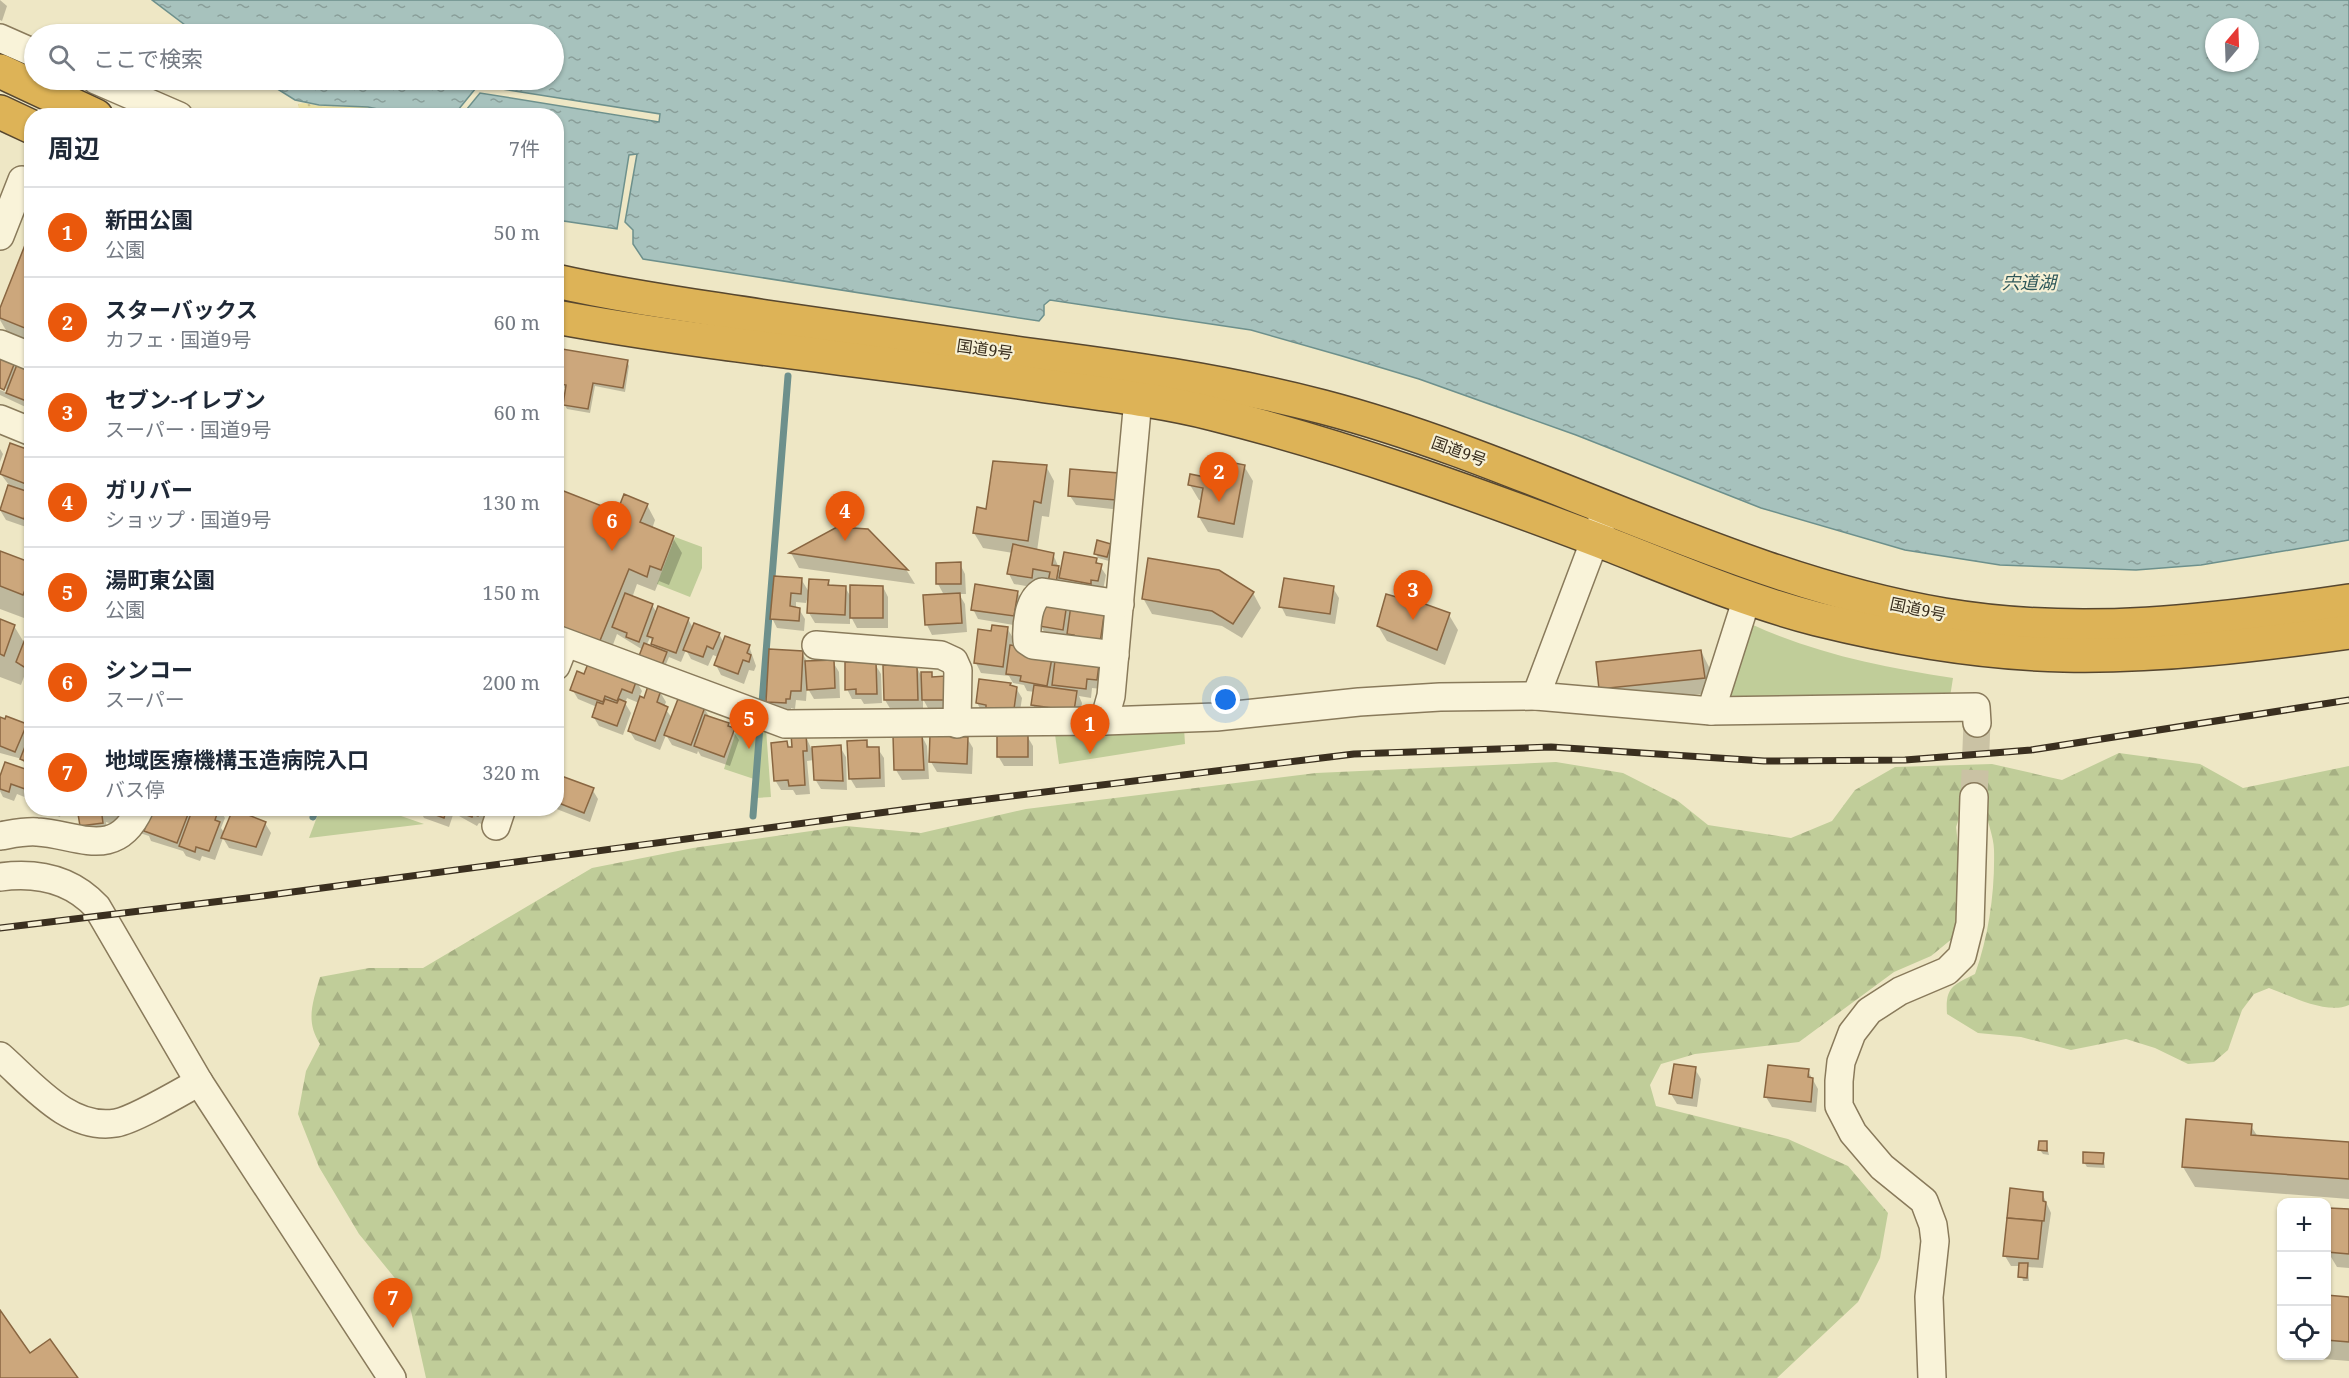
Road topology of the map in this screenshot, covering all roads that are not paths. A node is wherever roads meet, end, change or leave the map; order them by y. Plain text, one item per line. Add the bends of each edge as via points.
1 (0, 38) edge
2 (24, 49) edge
3 (0, 71) edge
4 (24, 82) edge
5 (41, 90) edge
6 (119, 90) edge
7 (79, 108) edge
8 (161, 108) edge
9 (0, 112) edge
10 (24, 123) edge
11 (18, 178) edge
12 (0, 236) edge
13 (564, 282) edge
14 (564, 318) edge
15 (0, 344) edge
16 (24, 354) edge
17 (1138, 399) junction
18 (0, 419) edge
19 (24, 429) edge
20 (1608, 506) junction
21 (1595, 540) junction
22 (1747, 598) junction
23 (2349, 601) edge
24 (1120, 604) junction
25 (2349, 632) edge
26 (816, 645) dead end
27 (564, 651) edge
28 (1115, 655) junction
29 (1536, 696) junction
30 (1711, 711) junction
31 (1104, 721) junction
32 (1977, 723) tunnel mouth
33 (957, 724) junction
34 (1974, 797) tunnel mouth
35 (135, 816) edge
36 (0, 836) edge
37 (0, 877) edge
38 (0, 1056) edge
39 (200, 1082) junction
40 (392, 1378) edge
41 (1932, 1378) edge

1 - 2 street
3 - 4 highway
5 - 7 highway
6 - 8 street
9 - 10 highway
11 - 12 street
13 - 20 highway, 国道9号 via 679,304 1230,385 1405,431
14 - 17 highway, 国道9号 via 644,333
15 - 16 street
17 - 21 highway, 国道9号 via 1304,437
17 - 24 street
18 - 19 street
20 - 21 street
20 - 23 highway, 国道9号 via 1757,565 1824,586 1894,606 1990,622 2132,626 2248,616
21 - 22 highway, 国道9号
21 - 29 street
22 - 25 highway, 国道9号 via 1886,634 1984,650 2060,655 2125,655 2257,645
22 - 30 street
24 - 28 street
24 - 28 street via 1042,592 1032,602 1027,635 1027,641 1033,645
26 - 33 street via 946,656 958,670
27 - 33 street via 785,724
28 - 31 street
29 - 30 street
29 - 31 street via 1440,697 1216,717
30 - 32 street via 1976,706
31 - 33 street
34 - 41 street via 1970,924 1962,956 1947,971 1900,991 1869,1011 1852,1033 1841,1062 1839,1081 1839,1106 1853,1133 1882,1167 1924,1201 1933,1226 1929,1297
35 - 36 street via 109,839 78,841 36,832
37 - 39 street via 22,874 50,878 86,895 97,907
38 - 39 street via 62,1111 99,1124 119,1123
39 - 40 street

